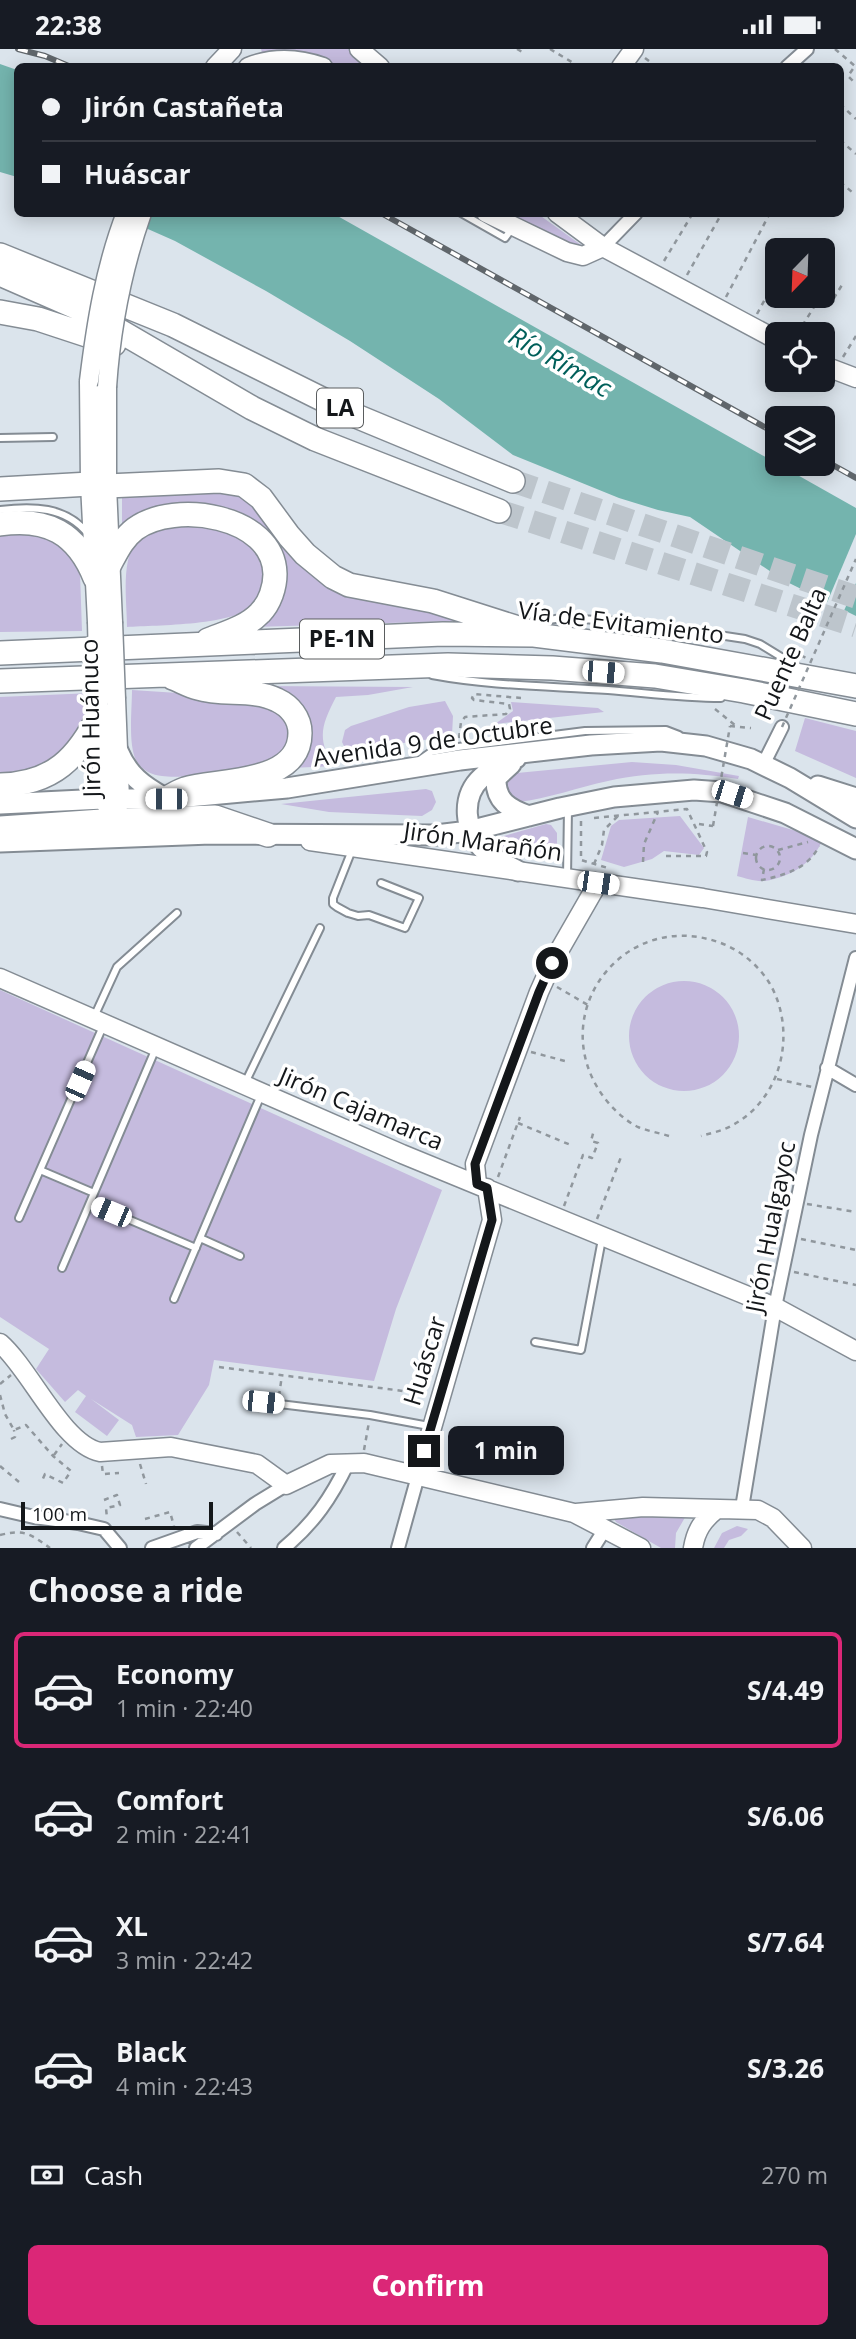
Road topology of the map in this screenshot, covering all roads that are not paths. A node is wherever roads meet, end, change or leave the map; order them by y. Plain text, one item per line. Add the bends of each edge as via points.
1 (232, 49) edge
2 (246, 49) edge
3 (359, 49) edge
4 (635, 49) edge
5 (807, 49) edge
6 (219, 63) edge
7 (234, 63) edge
8 (260, 63) edge
9 (312, 63) edge
10 (375, 63) edge
11 (624, 63) edge
12 (791, 63) edge
13 (125, 217) edge
14 (141, 217) edge
15 (468, 217) edge
16 (494, 217) edge
17 (562, 217) edge
18 (632, 217) edge
19 (513, 227) junction
20 (603, 247) junction
21 (0, 255) edge
22 (0, 274) edge
23 (0, 312) edge
24 (765, 334) edge
25 (170, 359) junction
26 (835, 369) edge
27 (856, 378) edge
28 (53, 437) dead end
29 (0, 438) edge
30 (513, 481) tunnel mouth
31 (99, 485) junction
32 (0, 489) edge
33 (0, 510) edge
34 (499, 510) tunnel mouth
35 (0, 524) edge
36 (92, 540) junction
37 (102, 571) junction
38 (501, 630) junction
39 (193, 646) junction
40 (3, 652) edge
41 (164, 674) junction
42 (815, 678) junction
43 (0, 681) edge
44 (856, 685) edge
45 (105, 704) junction
46 (856, 715) edge
47 (782, 727) road end
48 (706, 745) junction
49 (118, 751) junction
50 (526, 753) junction
51 (763, 765) junction
52 (405, 770) junction
53 (790, 778) junction
54 (0, 785) edge
55 (856, 798) edge
56 (166, 799) junction
57 (0, 804) edge
58 (113, 806) junction
59 (568, 806) junction
60 (529, 816) junction
61 (856, 817) edge
62 (469, 831) junction
63 (1, 832) edge
64 (268, 835) junction
65 (353, 848) junction
66 (856, 849) edge
67 (518, 871) junction
68 (567, 879) junction
69 (381, 883) dead end
70 (598, 883) junction
71 (177, 913) dead end
72 (856, 924) edge
73 (320, 928) dead end
74 (856, 958) edge
75 (0, 978) edge
76 (99, 1021) junction
77 (157, 1047) junction
78 (827, 1068) junction
79 (244, 1085) junction
80 (856, 1086) edge
81 (262, 1093) junction
82 (40, 1170) junction
83 (486, 1188) junction
84 (94, 1192) junction
85 (90, 1203) junction
86 (19, 1218) dead end
87 (597, 1233) junction
88 (200, 1238) junction
89 (196, 1248) junction
90 (240, 1255) dead end
91 (62, 1268) dead end
92 (174, 1299) dead end
93 (775, 1307) junction
94 (535, 1342) dead end
95 (0, 1343) edge
96 (856, 1351) edge
97 (263, 1402) dead end
98 (431, 1427) junction
99 (355, 1463) junction
100 (418, 1476) junction
101 (286, 1485) junction
102 (742, 1508) junction
103 (0, 1509) edge
104 (717, 1509) junction
105 (574, 1513) junction
106 (605, 1529) junction
107 (216, 1534) junction
108 (120, 1548) edge
109 (152, 1548) edge
110 (197, 1548) edge
111 (284, 1548) edge
112 (398, 1548) edge
113 (593, 1548) edge
114 (641, 1548) edge
115 (692, 1548) edge
116 (802, 1548) edge

1 - 6 street
2 - 7 street
3 - 10 street
4 - 11 street
5 - 12 street
8 - 9 street via 288,59
13 - 31 street, Jirón Huánuco, bridge via 96,327 89,381
14 - 31 street, Jirón Huánuco, bridge via 118,299 110,350
15 - 19 lane via 505,238
16 - 19 street
17 - 20 street
18 - 20 street
19 - 20 street via 583,256
20 - 24 street
21 - 30 highway, LA via 173,325 356,416
22 - 25 highway, LA via 87,312
23 - 25 highway
25 - 34 highway, LA via 315,439
26 - 27 street
28 - 29 lane
31 - 32 highway, Vía de Evitamiento
31 - 36 street, Jirón Huánuco
31 - 37 street, Jirón Huánuco
31 - 38 highway, Vía de Evitamiento via 219,481 244,485 261,498 305,554 333,577 369,590 433,601
33 - 36 lane via 49,509 81,525
35 - 37 highway via 33,522 60,531
36 - 37 street, Jirón Huánuco
37 - 39 highway via 134,530 169,515 227,521 259,537 275,566 271,598 243,626
37 - 45 street, Jirón Huánuco, bridge
38 - 39 highway, Vía de Evitamiento / PE-1N
38 - 42 highway, Vía de Evitamiento via 662,651
38 - 42 lane via 562,618 621,621 745,639
39 - 40 highway, Vía de Evitamiento / PE-1N
41 - 43 highway, Vía de Evitamiento / PE-1N
41 - 46 highway, Vía de Evitamiento / PE-1N via 448,665 552,668 655,676
41 - 56 highway via 199,689 277,699 300,725 300,742 282,766 249,778 183,789
42 - 44 highway, Vía de Evitamiento
45 - 49 street, Jirón Huánuco
45 - 54 highway via 71,759 28,782
45 - 58 street, Jirón Huánuco
47 - 51 street, Puente Balta
48 - 50 main road, Avenida 9 de Octubre via 661,741
48 - 51 main road, Avenida 9 de Octubre
48 - 52 lane via 666,730 585,731 431,752
49 - 56 main road via 136,780
49 - 58 street, Jirón Huánuco
50 - 52 main road, Avenida 9 de Octubre
50 - 60 main road via 501,771 495,787 504,804
50 - 62 main road via 488,772 474,787 468,803
51 - 53 main road, Avenida 9 de Octubre
52 - 56 main road, Avenida 9 de Octubre via 287,788
53 - 55 main road
53 - 61 main road, Avenida 9 de Octubre
56 - 58 main road, Avenida 9 de Octubre
57 - 58 main road, Avenida 9 de Octubre
58 - 63 highway
58 - 64 highway via 215,817
59 - 60 main road
59 - 66 main road via 667,792 722,792 791,815
59 - 68 lane
60 - 62 main road
62 - 64 main road
62 - 67 main road via 489,855
63 - 64 main road
64 - 65 street, Jirón Marañón
65 - 67 street, Jirón Marañón
65 - 69 lane via 334,904 405,929 419,898
67 - 68 street, Jirón Marañón
68 - 70 street, Jirón Marañón
70 - 72 street, Jirón Marañón
70 - 83 street, Huáscar via 552,963 475,1164
71 - 76 lane via 117,967
73 - 79 lane
74 - 78 street, Jirón Hualgayoc
75 - 76 street, Jirón Cajamarca
76 - 77 street, Jirón Cajamarca
76 - 82 lane
77 - 79 street, Jirón Cajamarca
77 - 84 lane
78 - 80 street
78 - 93 street, Jirón Hualgayoc
79 - 81 street, Jirón Cajamarca
81 - 83 street, Jirón Cajamarca
81 - 88 lane
82 - 84 lane
82 - 86 lane
83 - 87 street, Jirón Cajamarca
83 - 98 street, Huáscar via 492,1220
84 - 85 lane
85 - 89 lane
85 - 91 lane
87 - 93 street, Jirón Cajamarca
87 - 94 lane via 581,1350
88 - 89 lane
88 - 90 lane
89 - 92 lane
93 - 96 street, Jirón Cajamarca
93 - 102 street, Jirón Hualgayoc
95 - 101 street via 86,1447 100,1452 171,1447 257,1464
97 - 98 lane
98 - 100 street, Huáscar
99 - 100 street
99 - 101 street via 330,1464
99 - 111 street via 308,1527
100 - 105 street
100 - 112 street, Huáscar
101 - 107 street
102 - 104 street
102 - 116 street via 773,1518
103 - 108 street via 105,1530
104 - 105 street via 643,1507
104 - 115 street via 704,1519
105 - 106 street
106 - 113 street
106 - 114 street
107 - 109 street via 197,1532
107 - 110 street

